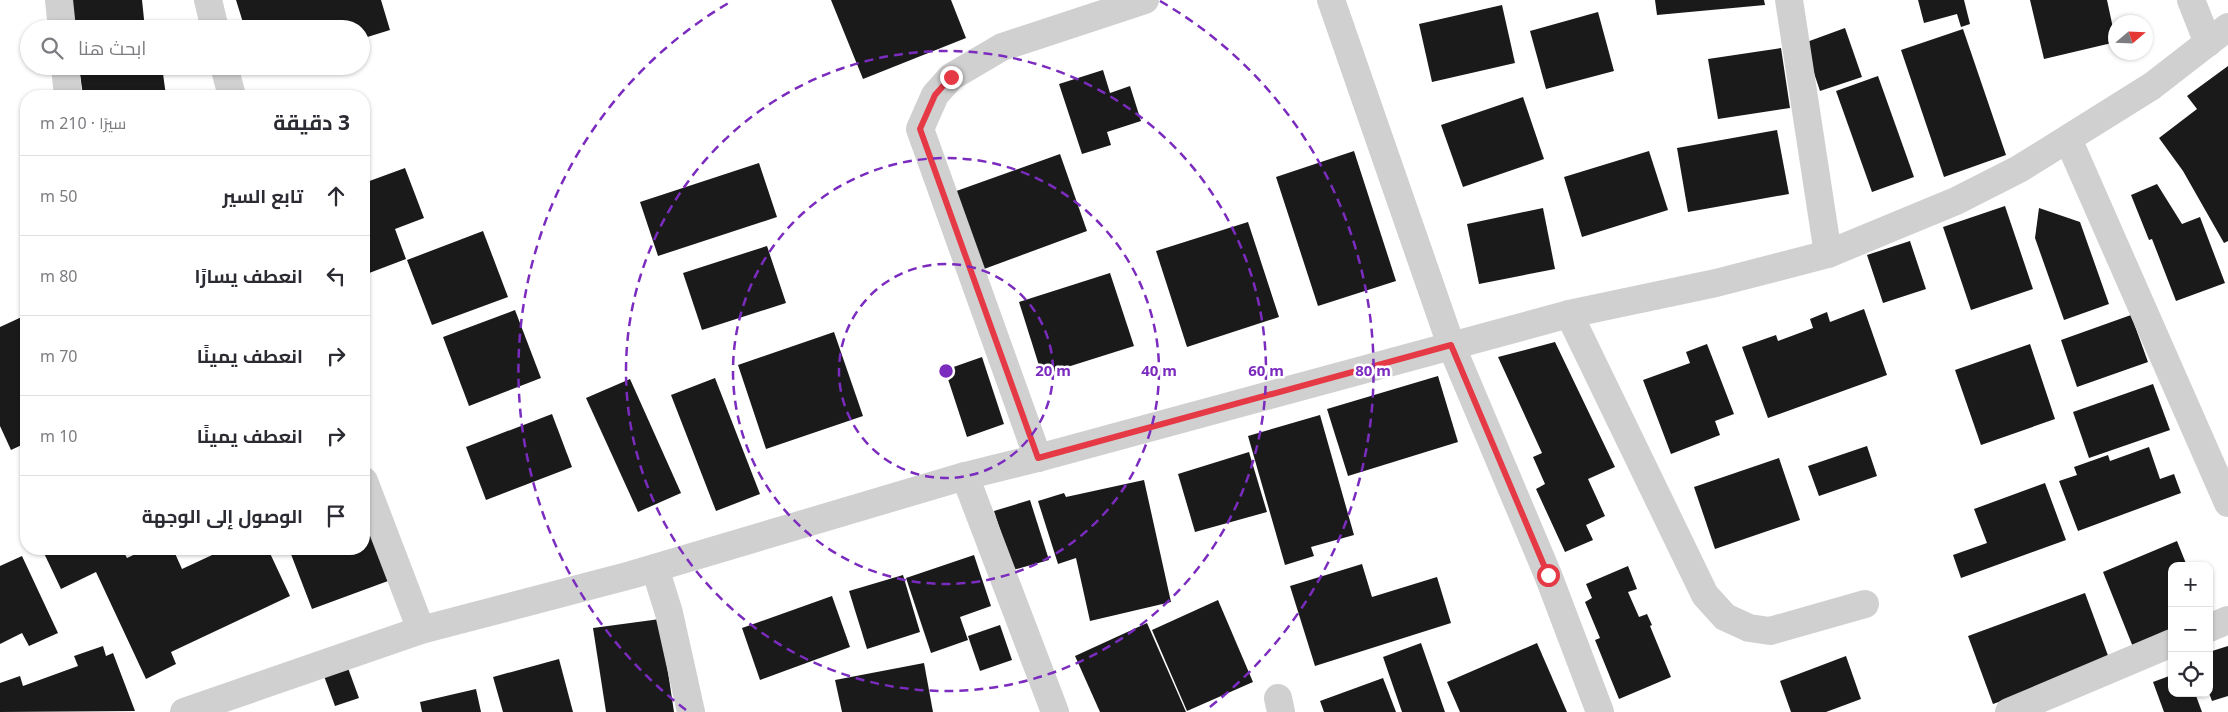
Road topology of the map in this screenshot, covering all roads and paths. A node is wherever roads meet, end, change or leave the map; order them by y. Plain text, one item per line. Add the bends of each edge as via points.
1 (59, 0) edge
2 (208, 0) edge
3 (1145, 0) edge
4 (1331, 0) edge
5 (1789, 0) edge
6 (2191, 0) edge
7 (61, 20) edge
8 (213, 20) edge
9 (2218, 35) edge
10 (66, 75) edge
11 (226, 75) edge
12 (67, 90) edge
13 (230, 90) edge
14 (2068, 139) junction
15 (1828, 254) junction
16 (1569, 314) junction
17 (1451, 345) junction
18 (1038, 458) junction
19 (965, 476) junction
20 (370, 498) edge
21 (2228, 503) edge
22 (656, 568) junction
23 (1864, 604) dead end
24 (2228, 620) edge
25 (2213, 626) edge
26 (421, 630) junction
27 (2168, 645) edge
28 (248, 701) edge
29 (184, 712) edge
30 (690, 712) edge
31 (1055, 712) edge
32 (1600, 712) edge
33 (2009, 712) edge

1 - 7 street
2 - 8 street
3 - 18 street via 1002,47 951,77 935,95 920,129
4 - 17 street
5 - 15 street
6 - 9 street
9 - 14 street via 2152,86
10 - 12 street
11 - 13 street
14 - 15 street via 2019,170 1956,201
14 - 21 street
15 - 16 street
16 - 17 street
16 - 23 street via 1705,595 1725,617 1749,628 1770,631
17 - 18 street
17 - 32 street via 1548,575
18 - 19 street
19 - 22 street
19 - 31 street
20 - 26 street
22 - 26 street
22 - 30 street
24 - 25 street
26 - 28 street
27 - 33 street
28 - 29 street

